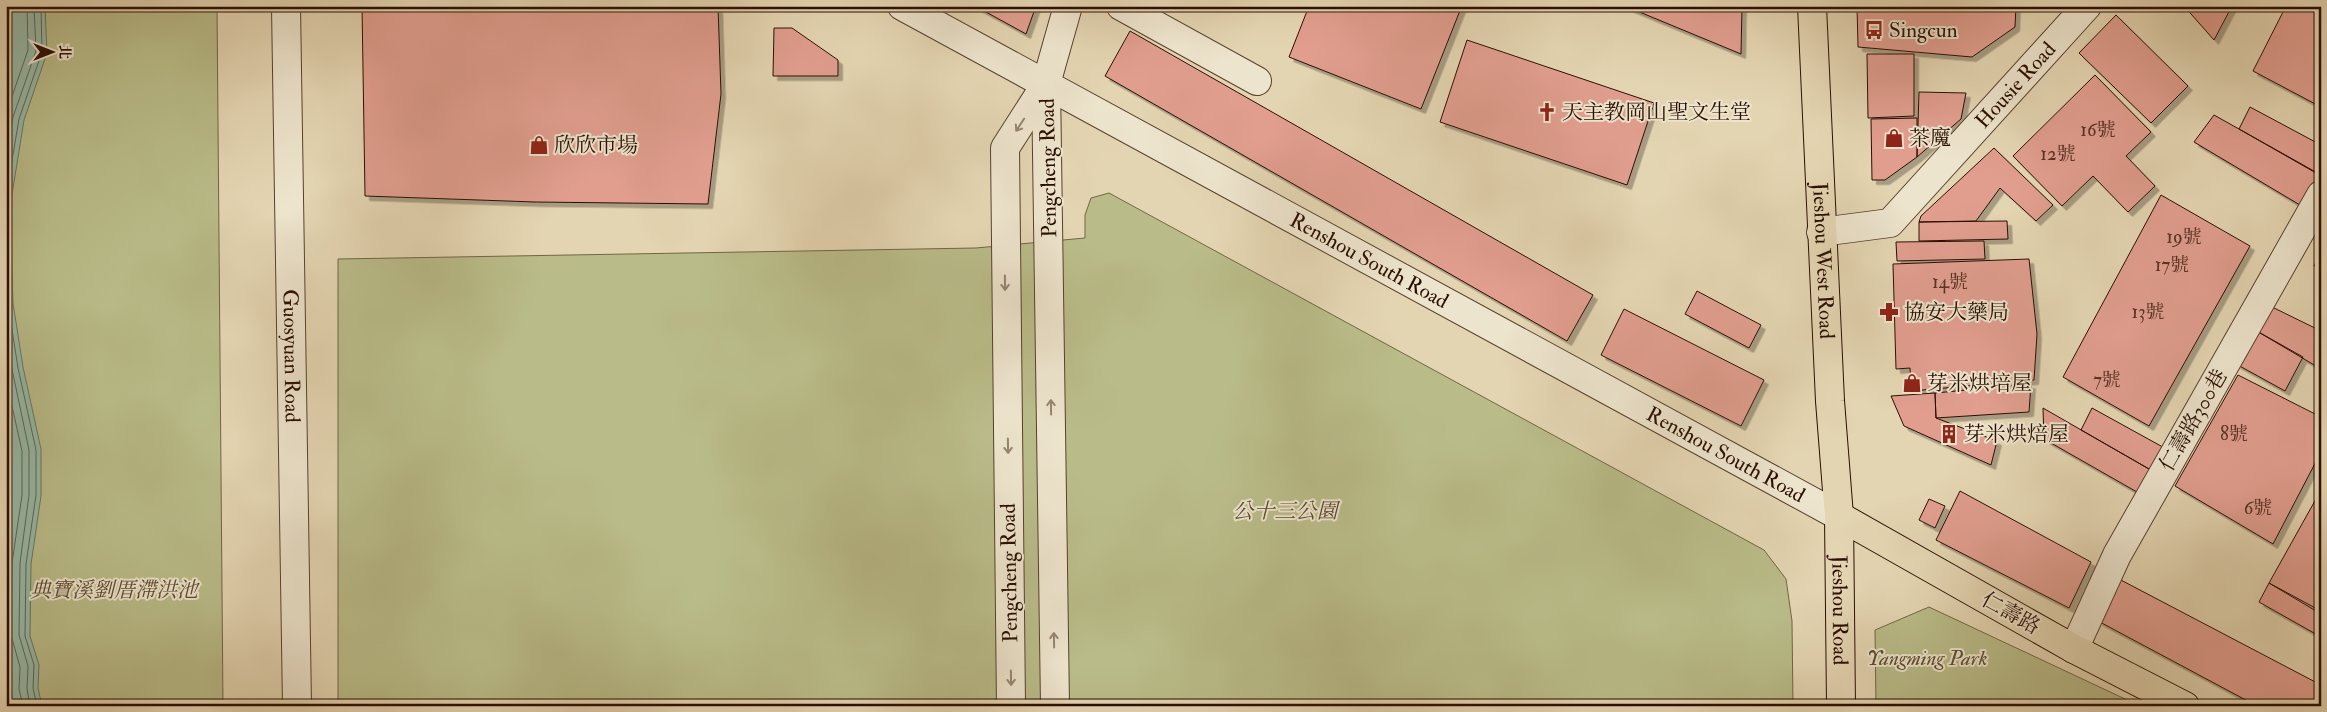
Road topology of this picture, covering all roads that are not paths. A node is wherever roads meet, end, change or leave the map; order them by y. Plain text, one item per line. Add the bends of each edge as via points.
1 (286, 6) edge
2 (902, 6) edge
3 (1068, 6) edge
4 (1121, 6) edge
5 (1812, 6) edge
6 (2087, 6) edge
7 (1257, 81) dead end
8 (1046, 84) junction
9 (2321, 195) edge
10 (1821, 232) junction
11 (1839, 516) junction
12 (2074, 649) junction
13 (297, 706) edge
14 (1011, 706) edge
15 (1055, 706) edge
16 (1841, 706) edge
17 (2185, 706) edge

1 - 13 street, Guosyuan Road
2 - 8 street, Renshou South Road
3 - 8 street
4 - 7 street
5 - 10 main road, Jieshou West Road
6 - 10 street, Housie Road via 1890,224
8 - 11 street, Renshou South Road
8 -> 14 street, Pengcheng Road via 1005,148
15 -> 8 street, Pengcheng Road
9 - 12 street, 仁壽路300巷 via 2117,554
10 - 11 main road, Jieshou West Road
11 - 12 main road, 仁壽路
11 - 16 main road, Jieshou Road
12 - 17 main road, 仁壽路

